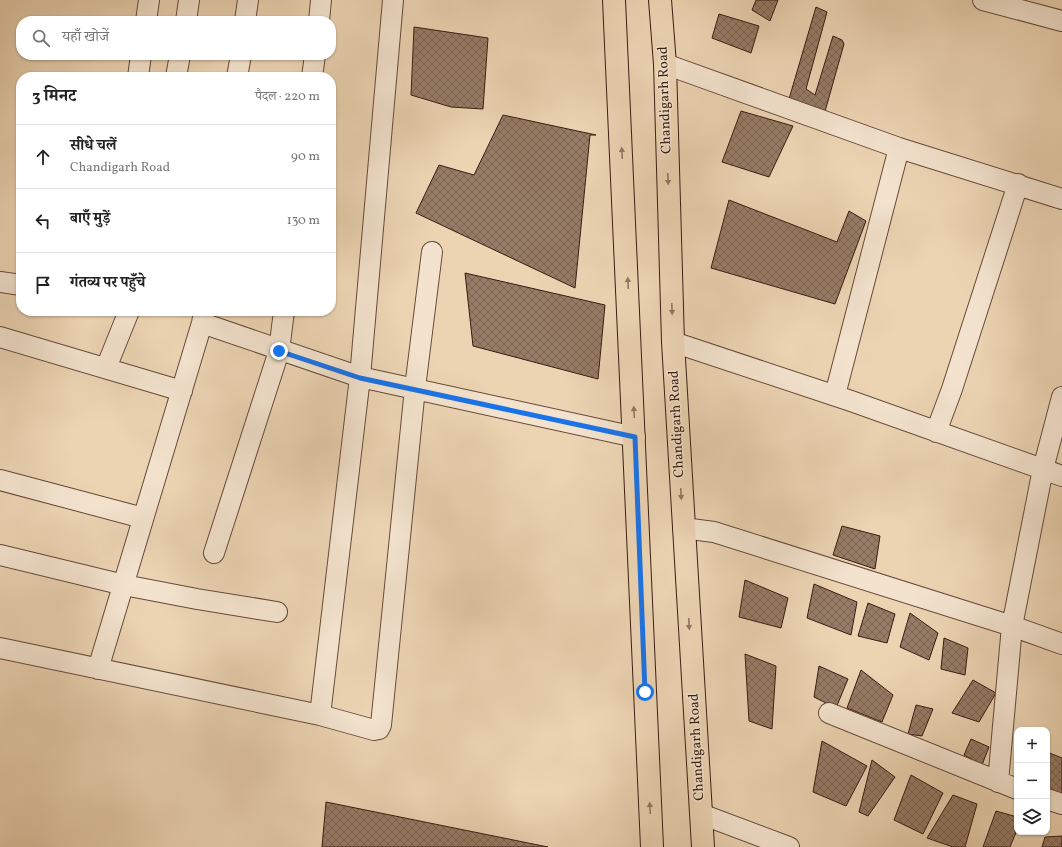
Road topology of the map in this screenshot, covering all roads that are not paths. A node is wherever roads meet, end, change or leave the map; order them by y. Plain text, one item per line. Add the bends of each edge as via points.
1 (149, 0) edge
2 (189, 0) edge
3 (248, 0) edge
4 (321, 0) edge
5 (393, 0) edge
6 (614, 0) edge
7 (660, 0) edge
8 (984, 0) edge
9 (147, 16) edge
10 (187, 16) edge
11 (246, 16) edge
12 (319, 16) edge
13 (1062, 21) edge
14 (140, 60) edge
15 (179, 60) edge
16 (239, 60) edge
17 (314, 60) edge
18 (665, 64) junction
19 (139, 72) edge
20 (177, 72) edge
21 (238, 72) edge
22 (313, 72) edge
23 (899, 148) junction
24 (1018, 184) junction
25 (1062, 196) edge
26 (432, 252) dead end
27 (0, 282) edge
28 (16, 284) edge
29 (128, 316) edge
30 (283, 316) edge
31 (203, 317) edge
32 (0, 337) edge
33 (672, 342) junction
34 (279, 351) junction
35 (106, 368) junction
36 (360, 378) junction
37 (415, 388) junction
38 (182, 391) junction
39 (835, 395) junction
40 (1062, 397) edge
41 (936, 432) junction
42 (635, 437) junction
43 (1043, 469) junction
44 (1062, 476) edge
45 (0, 480) edge
46 (143, 518) junction
47 (683, 528) junction
48 (214, 553) dead end
49 (0, 555) edge
50 (124, 585) junction
51 (277, 612) dead end
52 (1012, 626) junction
53 (1062, 644) edge
54 (0, 648) edge
55 (98, 669) junction
56 (829, 713) dead end
57 (320, 715) junction
58 (998, 782) junction
59 (1014, 788) edge
60 (1050, 800) edge
61 (1062, 804) edge
62 (701, 814) junction
63 (652, 847) edge
64 (702, 847) edge
65 (789, 847) edge

1 - 9 street
2 - 10 street
3 - 11 street
4 - 12 street
5 - 36 street
42 -> 6 main road
7 - 18 main road, Chandigarh Road
8 - 13 street
14 - 19 street
15 - 20 street
16 - 21 street
17 - 22 street
18 - 23 street
18 -> 33 main road, Chandigarh Road
23 - 24 street
23 - 39 street
24 - 25 street
24 - 41 street
26 - 37 street
27 - 28 street
29 - 35 street
30 - 34 street
31 - 34 street
31 - 38 street
32 - 35 street
33 - 39 street
33 -> 47 main road, Chandigarh Road
34 - 36 street
34 - 48 street
35 - 38 street
36 - 37 street
36 - 57 street
37 - 42 street
37 - 57 street via 382,725 374,730
38 - 46 street
39 - 41 street
40 - 43 street
41 - 43 street
63 -> 42 main road
43 - 44 street
43 - 52 street
45 - 46 street
46 - 50 street
47 - 52 street via 714,532
47 -> 62 main road, Chandigarh Road
49 - 50 street
50 - 51 street
50 - 55 street
52 - 53 street
52 - 58 street
54 - 55 street
55 - 57 street
56 - 58 street
58 - 59 street
60 - 61 street
62 - 64 main road, Chandigarh Road
62 - 65 street

